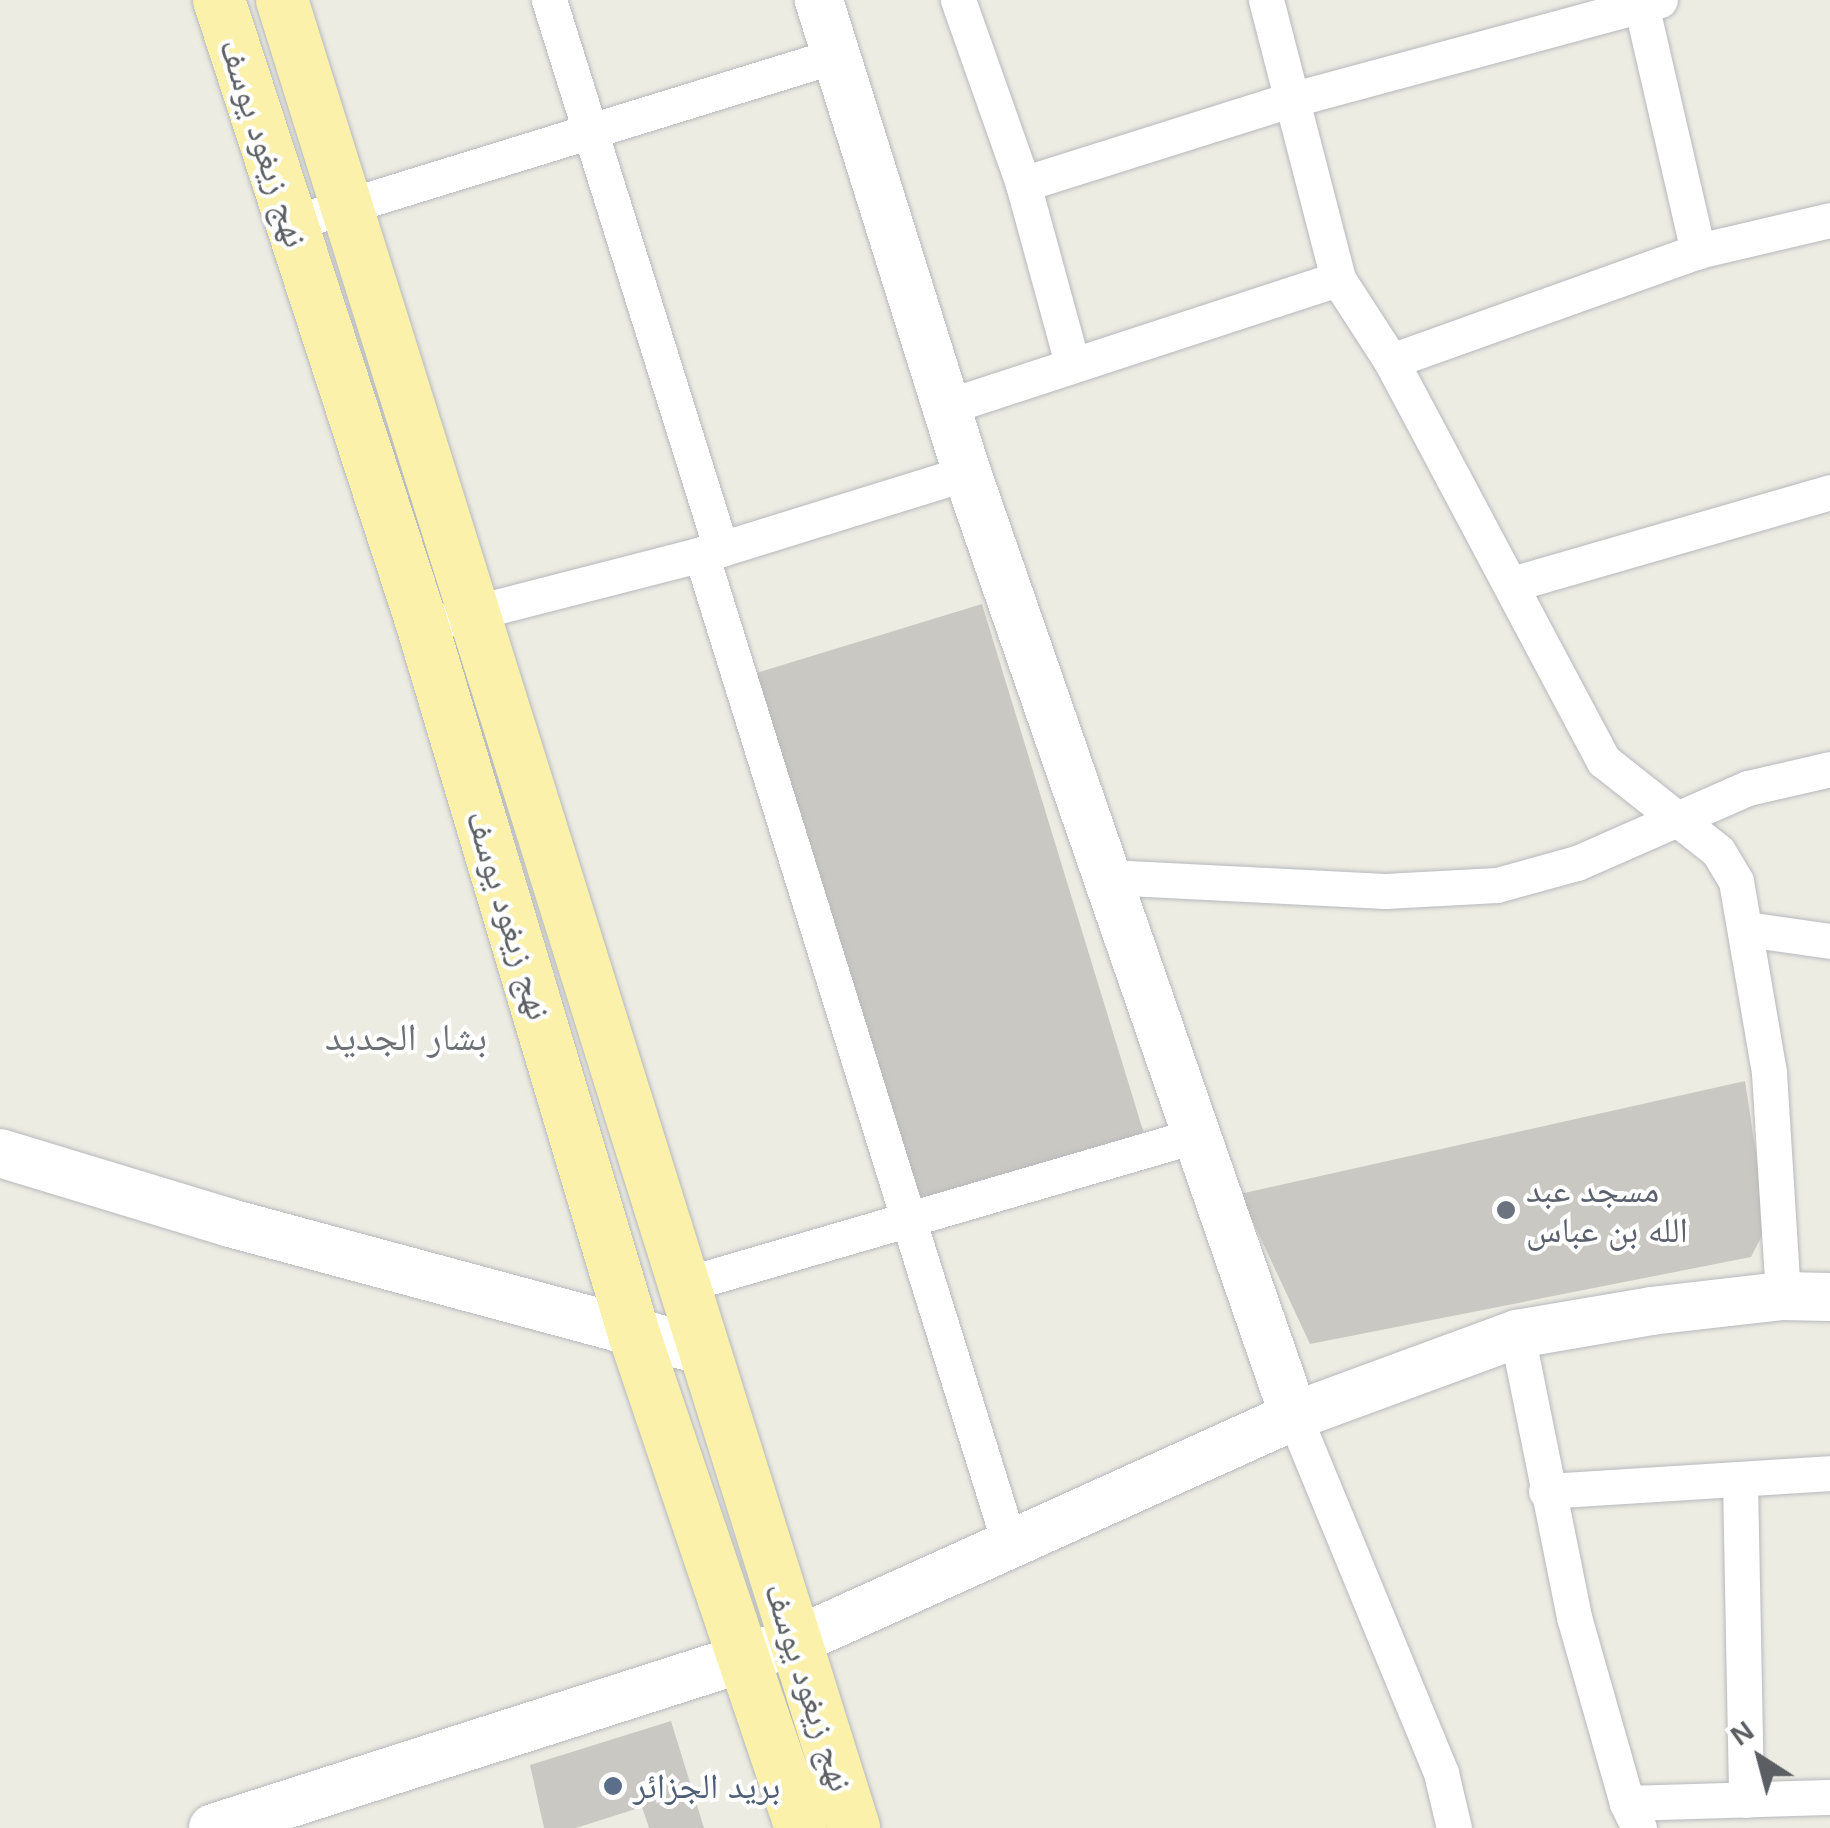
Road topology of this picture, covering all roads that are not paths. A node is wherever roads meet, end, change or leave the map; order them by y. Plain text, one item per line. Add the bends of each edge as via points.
1 (219, 0) edge
2 (282, 0) edge
3 (549, 0) edge
4 (818, 0) edge
5 (958, 0) edge
6 (1266, 0) edge
7 (1647, 2) edge
8 (834, 56) junction
9 (1290, 100) junction
10 (589, 130) junction
11 (1023, 184) junction
12 (349, 203) junction
13 (1830, 220) edge
14 (290, 224) junction
15 (1698, 251) junction
16 (1338, 280) junction
17 (1390, 361) junction
18 (1072, 363) junction
19 (949, 406) junction
20 (967, 473) junction
21 (1830, 492) edge
22 (711, 551) junction
23 (1512, 584) junction
24 (474, 615) junction
25 (422, 624) junction
26 (1830, 769) edge
27 (1679, 820) junction
28 (1108, 878) junction
29 (1746, 928) junction
30 (1830, 941) edge
31 (1194, 1136) junction
32 (0, 1153) edge
33 (908, 1218) junction
34 (680, 1286) junction
35 (1783, 1296) junction
36 (1830, 1297) edge
37 (634, 1334) junction
38 (1517, 1334) junction
39 (702, 1350) junction
40 (1294, 1416) junction
41 (1830, 1474) edge
42 (1740, 1480) junction
43 (1546, 1490) junction
44 (1009, 1542) junction
45 (771, 1650) junction
46 (1830, 1798) edge
47 (1746, 1800) junction
48 (1633, 1815) edge
49 (214, 1828) edge
50 (802, 1828) edge
51 (854, 1828) edge
52 (1454, 1828) edge

1 - 14 main road, نهج زيغود يوسف
2 - 12 main road, نهج زيغود يوسف
3 - 10 street
4 - 8 street
5 - 11 street
6 - 9 street
7 - 9 street
7 - 15 street
8 - 10 street
8 - 19 street
9 - 11 street
9 - 16 street
10 - 12 street
10 - 22 street
11 - 18 street
12 - 14 street
12 - 24 main road, نهج زيغود يوسف
13 - 15 street
14 - 25 main road, نهج زيغود يوسف
15 - 17 street
16 - 17 street
16 - 18 street
17 - 23 street
18 - 19 street
19 - 20 street
20 - 22 street
20 - 28 street
21 - 23 street
22 - 24 street
22 - 33 street
23 - 27 street via 1604,761
24 - 25 street
24 - 34 main road, نهج زيغود يوسف
25 - 37 main road, نهج زيغود يوسف
26 - 27 street via 1748,788
27 - 28 street via 1577,863 1497,886 1386,891
27 - 29 street via 1718,851 1736,881
28 - 31 street
29 - 30 street
29 - 35 street via 1769,1072
31 - 33 street
31 - 40 street
32 - 37 street
33 - 34 street
33 - 44 street
34 - 39 main road, نهج زيغود يوسف
35 - 36 street
35 - 38 street
37 - 39 street
37 - 45 main road, نهج زيغود يوسف
38 - 40 street
38 - 43 street
39 - 45 main road, نهج زيغود يوسف
40 - 44 street
40 - 52 street via 1441,1773
41 - 42 street
42 - 43 street
42 - 47 street
43 - 48 street
44 - 45 street
45 - 49 street
45 - 50 main road, نهج زيغود يوسف
45 - 51 main road, نهج زيغود يوسف
46 - 47 street
47 - 48 street

